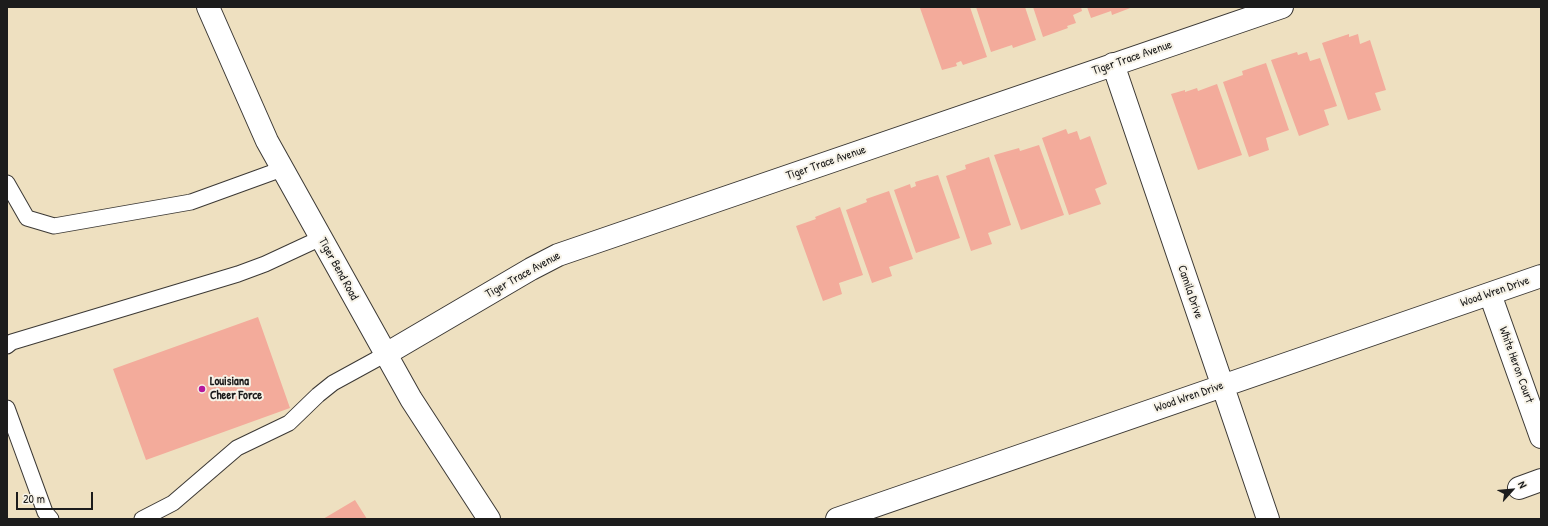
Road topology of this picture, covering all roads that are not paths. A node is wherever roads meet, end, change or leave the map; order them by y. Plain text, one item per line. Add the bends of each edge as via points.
1 (208, 7) edge
2 (1282, 7) edge
3 (1113, 64) junction
4 (282, 168) junction
5 (7, 183) edge
6 (321, 238) junction
7 (1541, 276) edge
8 (1490, 294) junction
9 (7, 346) edge
10 (386, 354) junction
11 (1222, 386) junction
12 (7, 408) edge
13 (1541, 437) edge
14 (1541, 480) edge
15 (1519, 488) dead end
16 (51, 519) edge
17 (142, 519) edge
18 (489, 519) edge
19 (837, 519) edge
20 (1268, 519) edge

1 - 4 street, Tiger Bend Road via 267,141
2 - 3 street, Tiger Trace Avenue
3 - 10 street, Tiger Trace Avenue via 558,255
3 - 11 street, Camila Drive
4 - 5 lane via 191,202 54,226 27,218
4 - 6 street, Tiger Bend Road
6 - 9 lane via 238,274 12,342
6 - 10 street, Tiger Bend Road
7 - 8 street, Wood Wren Drive
8 - 11 street, Wood Wren Drive
8 - 13 street, White Heron Court
10 - 17 lane via 333,383 289,423 237,448 173,503
10 - 18 street, Tiger Bend Road via 411,399
11 - 19 street, Wood Wren Drive
11 - 20 street, Camila Drive
12 - 16 lane via 45,512
14 - 15 street

